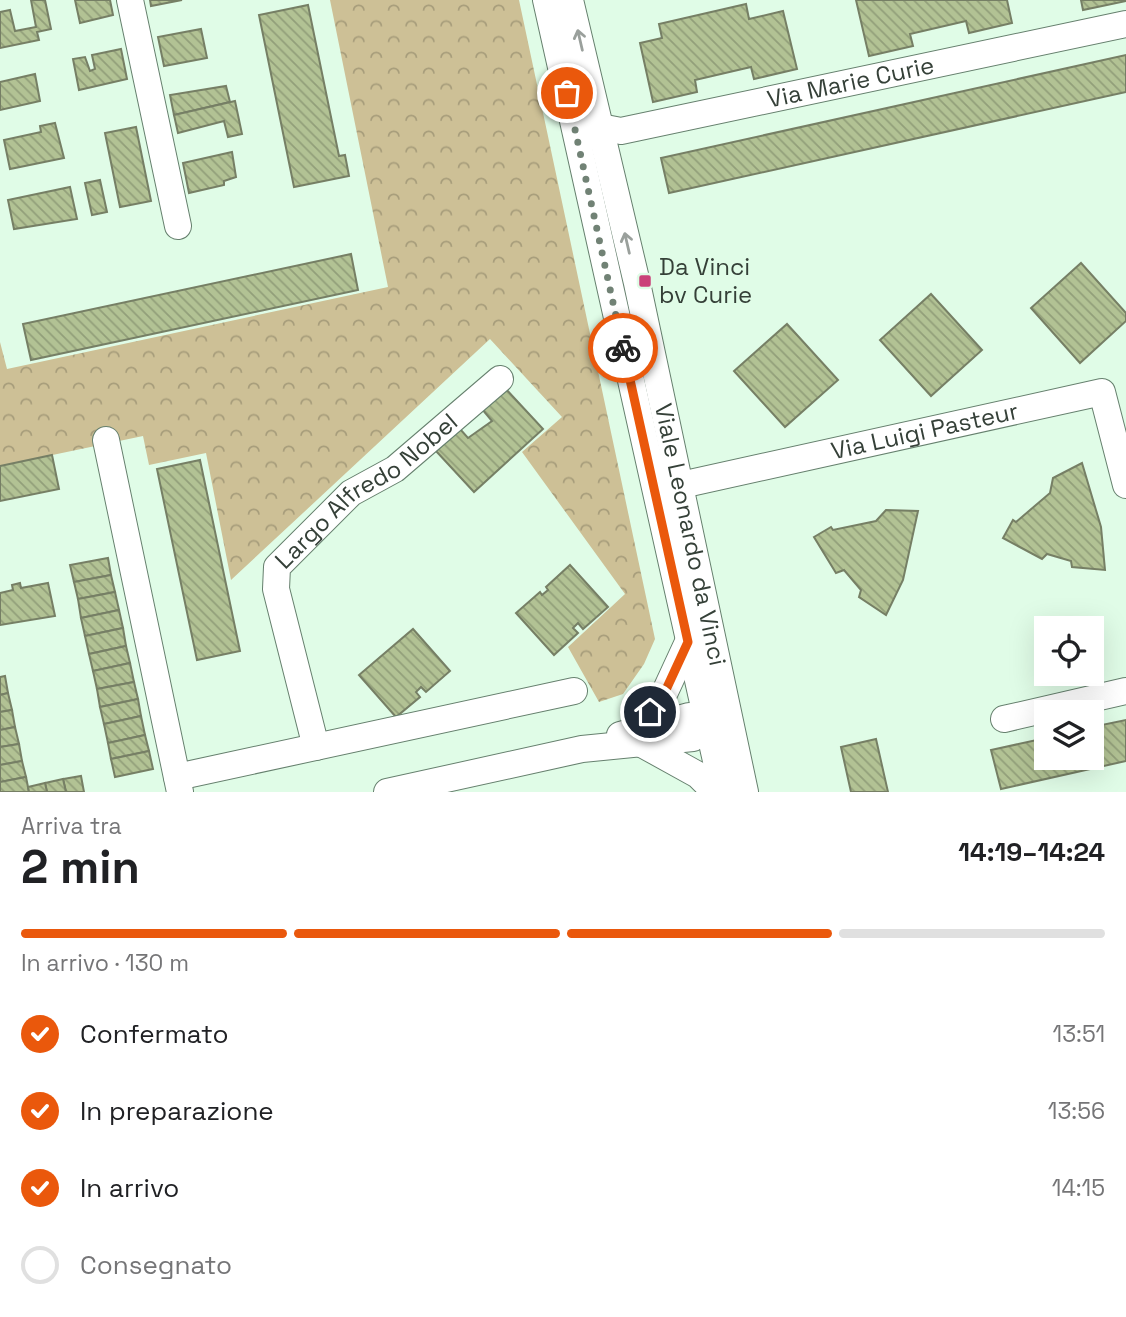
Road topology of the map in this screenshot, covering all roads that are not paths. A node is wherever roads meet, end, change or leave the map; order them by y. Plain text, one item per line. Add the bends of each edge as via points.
1 (130, 0) edge
2 (546, 0) edge
3 (570, 0) edge
4 (1126, 24) edge
5 (589, 134) junction
6 (178, 226) dead end
7 (500, 379) dead end
8 (106, 440) dead end
9 (1126, 485) edge
10 (667, 488) junction
11 (688, 642) junction
12 (574, 691) dead end
13 (1126, 691) edge
14 (1004, 719) dead end
15 (708, 723) junction
16 (638, 735) junction
17 (733, 741) junction
18 (316, 747) junction
19 (178, 784) edge
20 (387, 792) edge
21 (715, 792) edge
22 (723, 792) edge
23 (745, 792) edge

1 - 6 street
2 - 5 street, Viale Leonardo da Vinci
5 -> 3 street, Viale Leonardo da Vinci
4 - 5 street, Via Marie Curie
5 - 10 street, Viale Leonardo da Vinci
7 - 18 street, Largo Alfredo Nobel via 395,469 351,493 277,567 276,589
8 - 19 street
9 - 10 street, Via Luigi Pasteur via 1102,391
10 - 11 street, Viale Leonardo da Vinci
10 - 17 street, Viale Leonardo da Vinci
11 - 15 street, Viale Leonardo da Vinci
11 - 16 street
12 - 18 street
13 - 14 street
15 - 16 street via 693,738
15 - 17 street
15 - 22 street, Viale Leonardo da Vinci
16 - 20 street
16 - 21 street via 698,775
17 - 23 street, Viale Leonardo da Vinci
18 - 19 street

